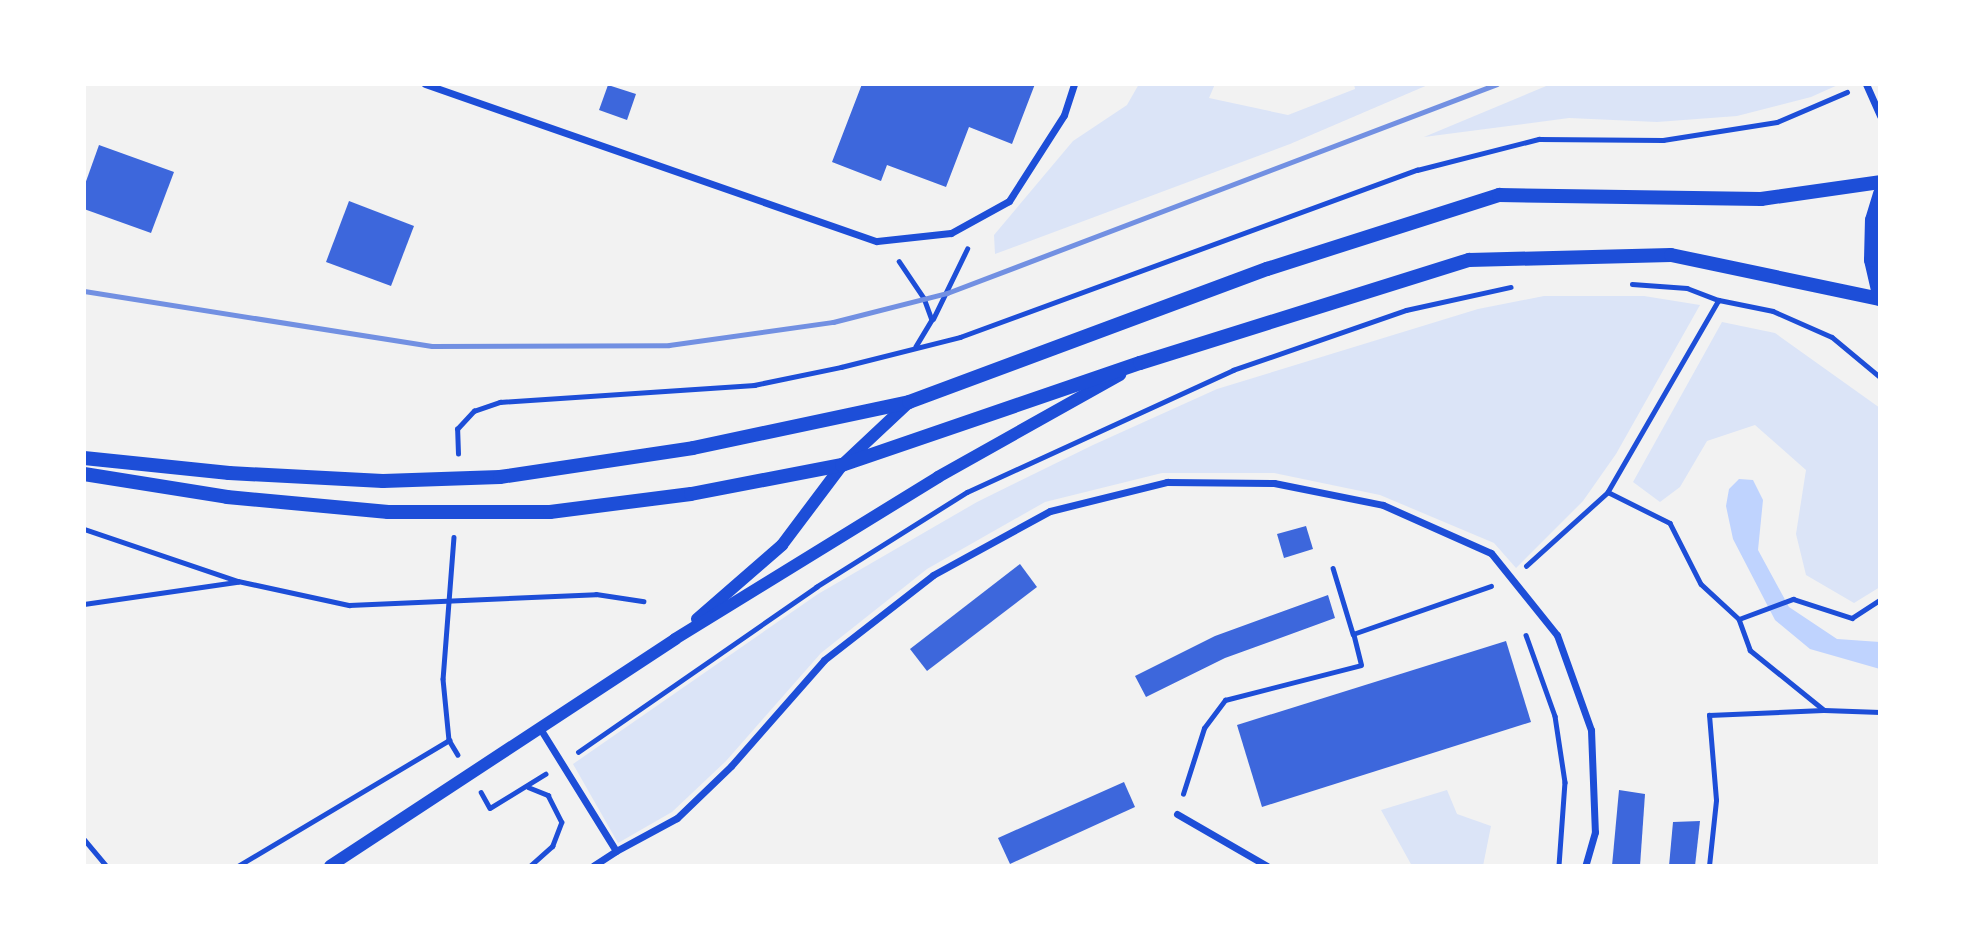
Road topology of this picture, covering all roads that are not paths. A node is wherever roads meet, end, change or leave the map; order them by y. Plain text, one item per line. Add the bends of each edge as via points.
1 (425, 84) edge
2 (1074, 84) edge
3 (1866, 84) edge
4 (1880, 116) edge
5 (1880, 182) edge
6 (1880, 193) edge
7 (1880, 299) edge
8 (1140, 363) junction
9 (909, 402) junction
10 (84, 458) edge
11 (842, 465) junction
12 (84, 474) edge
13 (675, 639) junction
14 (541, 730) junction
15 (1177, 814) road end
16 (616, 851) junction
17 (330, 866) edge
18 (593, 866) edge
19 (1267, 866) edge
20 (1585, 866) edge

1 - 2 street via 877,241 951,233 1009,201 1064,115
3 - 4 street
5 - 9 main road via 1760,199 1499,195 1267,270
6 - 7 main road via 1872,220 1871,260
7 - 8 main road via 1671,255 1469,260
8 - 11 main road
8 - 13 street via 938,477
9 - 10 main road via 693,448 500,477 383,481 229,473
9 - 11 street
11 - 12 main road via 691,494 550,512 388,512 226,497
11 - 13 street via 782,545
13 - 14 street
14 - 16 street
14 - 17 street
15 - 19 street
16 - 18 street
16 - 20 street via 677,818 731,766 824,660 933,575 1050,511 1167,481 1275,483 1384,505 1491,553 1557,635 1591,730 1595,832

